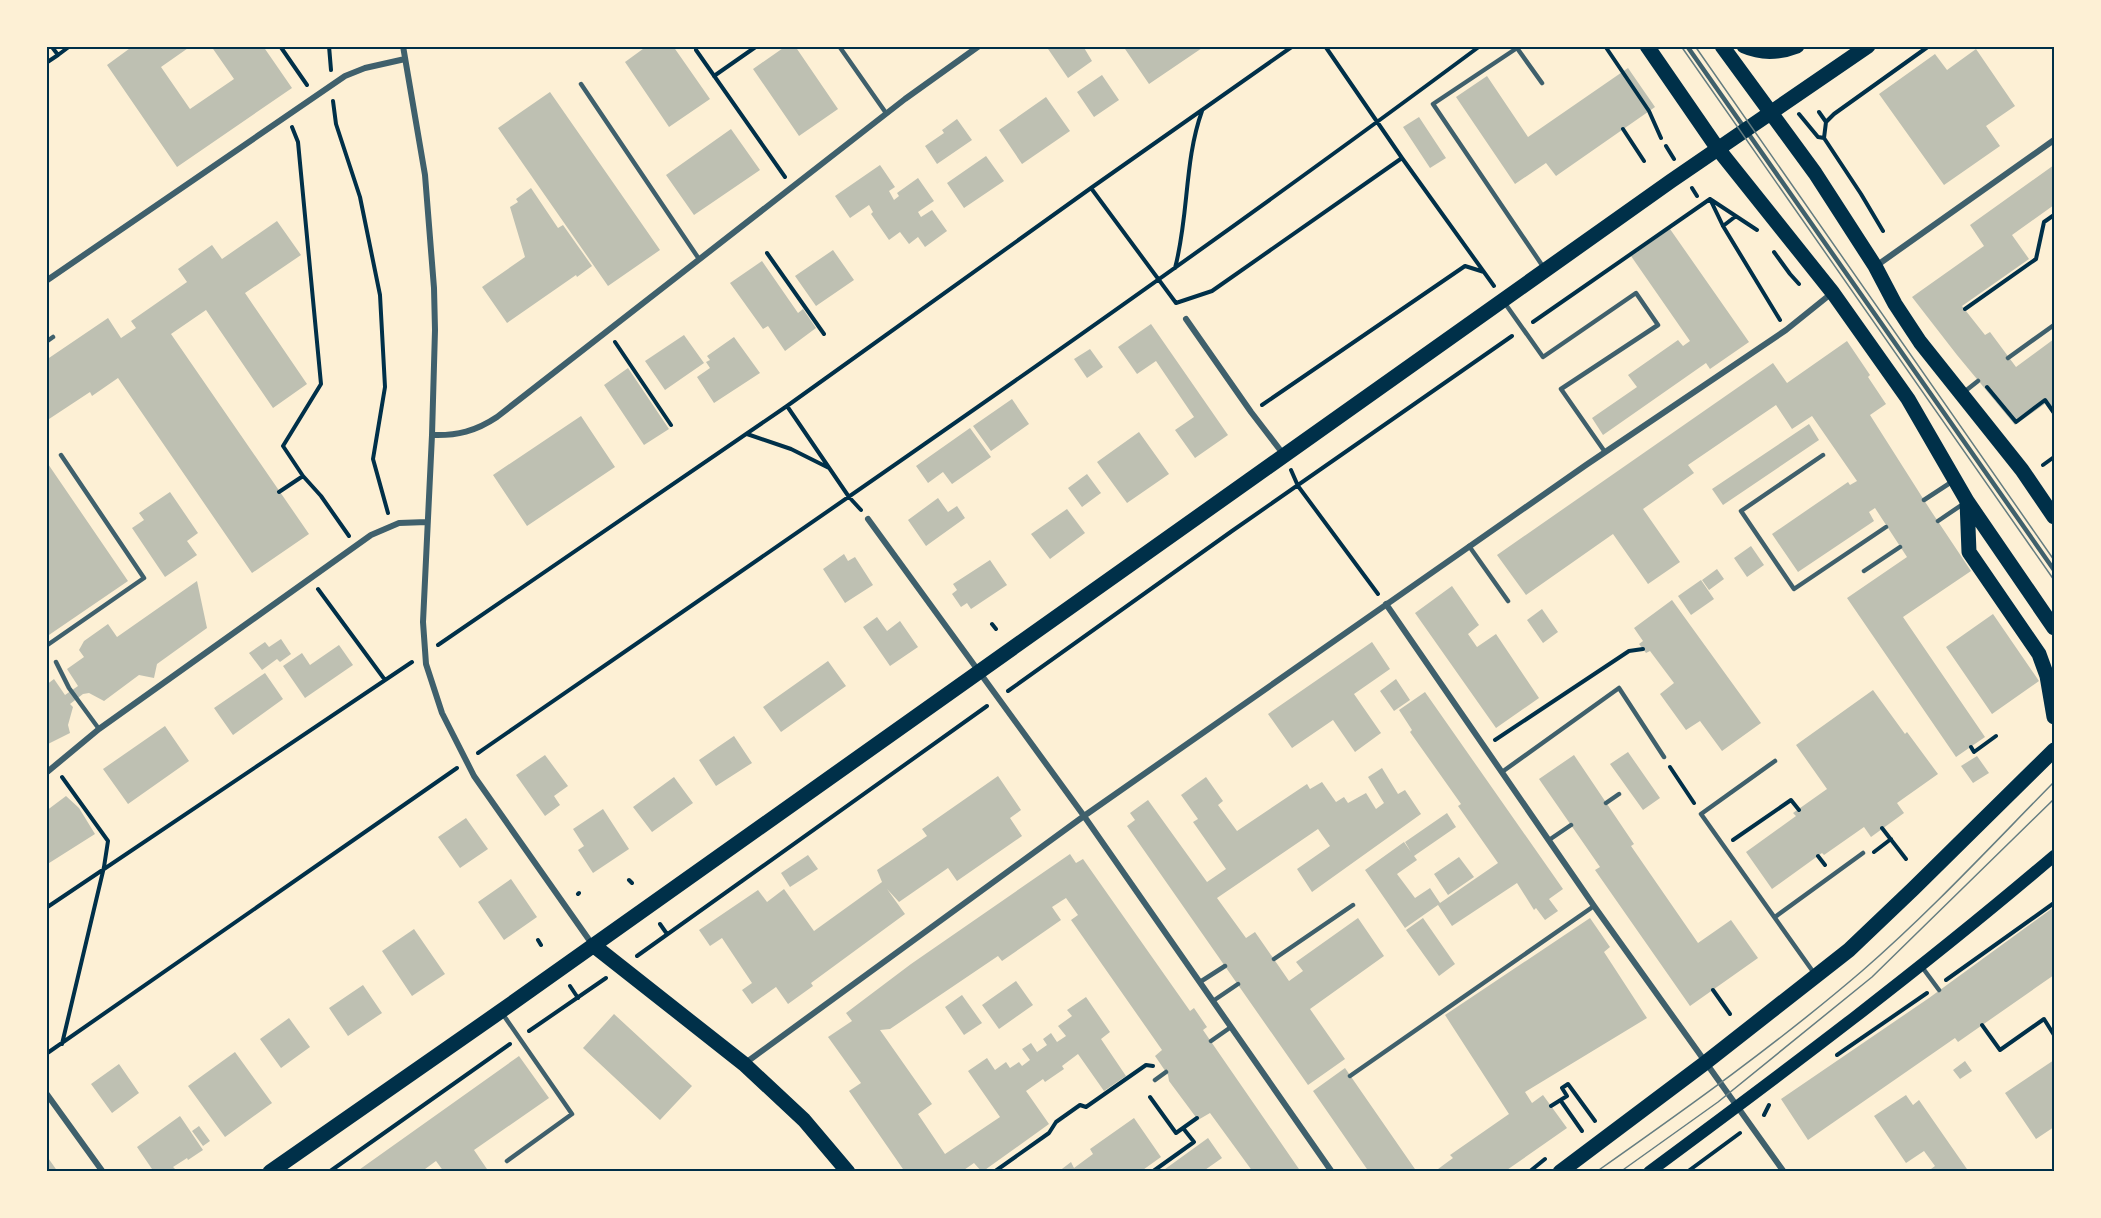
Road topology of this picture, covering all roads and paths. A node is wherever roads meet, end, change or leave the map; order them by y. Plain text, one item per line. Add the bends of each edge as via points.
1 (70, 46) edge
2 (280, 46) edge
3 (328, 46) edge
4 (403, 46) edge
5 (757, 46) edge
6 (840, 46) edge
7 (979, 46) edge
8 (1293, 46) edge
9 (1325, 46) edge
10 (1480, 46) edge
11 (1605, 46) edge
12 (1647, 46) edge
13 (1687, 46) edge
14 (1722, 46) edge
15 (1744, 46) edge
16 (1797, 46) edge
17 (1868, 46) edge
18 (1929, 46) edge
19 (52, 47) edge
20 (696, 50) dead end
21 (58, 55) junction
22 (405, 59) junction
23 (46, 63) edge
24 (714, 76) junction
25 (1542, 83) dead end
26 (581, 84) dead end
27 (331, 85) junction
28 (315, 96) junction
29 (1203, 110) junction
30 (1819, 112) dead end
31 (886, 113) junction
32 (1771, 113) junction
33 (287, 115) junction
34 (1378, 122) junction
35 (1826, 122) junction
36 (1623, 129) dead end
37 (1746, 131) junction
38 (1813, 131) dead end
39 (1661, 138) dead end
40 (1824, 138) junction
41 (2055, 140) edge
42 (1718, 149) junction
43 (1401, 158) junction
44 (1644, 161) dead end
45 (792, 187) junction
46 (1091, 188) junction
47 (1710, 199) junction
48 (2055, 215) edge
49 (1723, 226) junction
50 (1883, 231) dead end
51 (767, 253) dead end
52 (699, 259) junction
53 (1875, 266) junction
54 (1175, 268) junction
55 (1545, 270) junction
56 (1159, 279) junction
57 (46, 281) edge
58 (1833, 293) junction
59 (1503, 301) junction
60 (1176, 303) junction
61 (1965, 309) dead end
62 (1186, 319) joint
63 (2055, 325) edge
64 (1523, 329) junction
65 (1786, 330) junction
66 (608, 331) junction
67 (824, 334) dead end
68 (53, 337) dead end
69 (46, 342) edge
70 (2008, 358) dead end
71 (1978, 381) joint
72 (1960, 394) junction
73 (787, 406) junction
74 (1251, 412) junction
75 (2055, 413) edge
76 (671, 425) dead end
77 (747, 434) junction
78 (432, 435) junction
79 (1605, 452) junction
80 (61, 455) dead end
81 (1823, 455) dead end
82 (1284, 456) junction
83 (2055, 457) edge
84 (2043, 465) dead end
85 (829, 468) junction
86 (303, 476) junction
87 (1955, 479) junction
88 (1298, 486) junction
89 (279, 492) dead end
90 (849, 497) junction
91 (1924, 500) dead end
92 (1967, 501) junction
93 (2055, 517) edge
94 (868, 519) joint
95 (1938, 521) dead end
96 (427, 522) junction
97 (392, 525) junction
98 (1886, 526) dead end
99 (356, 546) junction
100 (1469, 546) junction
101 (1900, 547) dead end
102 (2055, 570) edge
103 (1863, 571) dead end
104 (311, 579) junction
105 (1508, 601) dead end
106 (1386, 604) junction
107 (992, 624) dead end
108 (2055, 628) edge
109 (996, 629) dead end
110 (46, 646) edge
111 (1643, 649) dead end
112 (425, 654) junction
113 (56, 662) dead end
114 (979, 670) junction
115 (385, 680) junction
116 (1018, 684) dead end
117 (977, 714) dead end
118 (2055, 717) edge
119 (99, 729) junction
120 (1996, 736) dead end
121 (1484, 747) junction
122 (1971, 747) dead end
123 (2054, 747) edge
124 (1664, 757) joint
125 (1775, 761) dead end
126 (466, 762) junction
127 (55, 767) junction
128 (1502, 772) junction
129 (46, 773) edge
130 (1619, 794) dead end
131 (1606, 803) dead end
132 (1799, 810) dead end
133 (1701, 814) junction
134 (1084, 816) junction
135 (1571, 825) dead end
136 (1882, 828) dead end
137 (1549, 840) junction
138 (1738, 849) dead end
139 (1863, 853) dead end
140 (2055, 856) edge
141 (1906, 859) dead end
142 (104, 867) junction
143 (2055, 903) edge
144 (1353, 905) dead end
145 (1594, 906) junction
146 (46, 908) edge
147 (1775, 917) junction
148 (660, 924) dead end
149 (667, 934) junction
150 (538, 940) dead end
151 (541, 945) dead end
152 (593, 945) junction
153 (649, 947) dead end
154 (1274, 959) dead end
155 (1920, 965) junction
156 (1225, 966) dead end
157 (1816, 976) junction
158 (601, 981) dead end
159 (1200, 982) junction
160 (1238, 984) dead end
161 (570, 986) dead end
162 (1937, 988) junction
163 (1713, 990) dead end
164 (578, 998) junction
165 (1213, 1001) junction
166 (501, 1011) junction
167 (1730, 1014) dead end
168 (1982, 1025) dead end
169 (1232, 1027) junction
170 (2055, 1035) edge
171 (520, 1037) junction
172 (1211, 1041) dead end
173 (62, 1044) junction
174 (46, 1054) edge
175 (1834, 1057) dead end
176 (1705, 1063) junction
177 (744, 1064) junction
178 (1164, 1070) joint
179 (1350, 1076) dead end
180 (1155, 1080) dead end
181 (46, 1093) edge
182 (1150, 1097) dead end
183 (1561, 1101) junction
184 (1771, 1101) dead end
185 (1551, 1106) dead end
186 (1737, 1107) junction
187 (1764, 1115) dead end
188 (1197, 1118) dead end
189 (1595, 1121) dead end
190 (1183, 1128) junction
191 (1582, 1131) dead end
192 (1740, 1133) dead end
193 (507, 1161) dead end
194 (104, 1172) edge
195 (270, 1172) edge
196 (329, 1172) edge
197 (848, 1172) edge
198 (994, 1172) edge
199 (1152, 1172) edge
200 (1332, 1172) edge
201 (1560, 1172) edge
202 (1649, 1172) edge
203 (1687, 1172) edge
204 (1784, 1172) edge

1 - 21 path
2 - 28 path
3 - 27 path
4 - 22 street
5 - 24 path
6 - 31 lane
7 - 31 street
8 - 29 path
9 - 34 path
10 - 34 path
11 - 39 path via 1649,111
12 - 42 main road
13 - 37 lane
14 - 32 main road
15 - 16 main road via 1776,52
17 - 32 main road
18 - 35 path
19 - 21 path
20 - 24 path
21 - 23 path
22 - 27 street via 365,68
22 - 78 street via 425,175 432,245
24 - 45 path
25 - 55 lane via 1517,48 1433,104
26 - 52 lane
27 - 28 street
27 - 97 path via 336,124 360,197 381,295 386,387 373,459
28 - 33 street
29 - 46 path
29 - 54 path via 1193,144 1182,242
30 - 35 path
31 - 45 street
32 - 37 main road
32 - 53 main road
33 - 57 street
33 - 86 path via 298,142 321,384 283,446
34 - 43 path
34 - 54 path
35 - 40 path
36 - 44 path
37 - 42 main road
37 - 102 lane
38 - 40 path
40 - 50 path
41 - 53 street
42 - 55 main road
42 - 58 main road
43 - 60 path via 1212,291
43 - 74 path via 1484,272 1466,266
45 - 52 street
46 - 56 path
46 - 73 path
47 - 49 path
47 - 49 path via 1736,216
47 - 64 path
48 - 61 path via 2044,222 2036,259
49 - 65 path
51 - 67 path
52 - 66 street
53 - 72 main road via 1895,304
54 - 56 path
55 - 59 main road
56 - 60 path
56 - 90 path
58 - 65 street
58 - 87 main road via 1908,399
59 - 64 lane
59 - 82 main road
60 - 62 path
62 - 74 street
63 - 70 lane
64 - 79 lane via 1543,357 1636,293 1658,325 1561,389
64 - 88 path
65 - 79 street
66 - 76 path
66 - 78 street via 483,426 458,434
68 - 69 lane
71 - 72 lane
71 - 75 path via 1986,385 2015,423 2045,400
72 - 93 main road
73 - 77 path
73 - 85 path
74 - 82 street
77 - 85 path via 782,445
77 - 112 path
78 - 96 street
79 - 100 street
80 - 110 lane via 144,578
81 - 98 lane via 1741,511 1794,589
82 - 88 path
82 - 114 main road
83 - 84 path
85 - 90 path
86 - 89 path
86 - 99 path
87 - 91 lane
87 - 92 main road
88 - 106 path
88 - 116 path
90 - 94 path
90 - 126 path
92 - 95 lane
92 - 108 main road
92 - 118 main road via 1969,552 2039,654
94 - 114 street
96 - 97 street
96 - 112 street
97 - 99 street
99 - 104 street
100 - 105 lane
100 - 106 street
101 - 103 lane
104 - 115 path
104 - 119 street
106 - 121 street
106 - 134 street
107 - 109 path
111 - 121 path via 1629,651
112 - 115 path
112 - 126 street via 436,698
113 - 119 lane via 69,688
114 - 134 street
114 - 152 main road
115 - 142 path
117 - 149 path
119 - 127 street
120 - 122 path via 1974,752
121 - 128 street
123 - 157 main road via 1905,897
124 - 128 lane via 1619,688
124 - 133 path
125 - 133 lane
126 - 152 street
126 - 173 path
127 - 129 street
127 - 142 path via 108,841
128 - 137 street
130 - 131 lane
132 - 138 path via 1791,800 1732,840
133 - 147 lane
134 - 159 street
134 - 177 street
135 - 137 lane
136 - 141 path
137 - 145 street
139 - 147 lane
140 - 155 main road
142 - 146 path
142 - 173 path
143 - 162 path
144 - 154 lane
145 - 176 street
145 - 179 lane
147 - 157 lane
148 - 149 path
149 - 153 path
150 - 151 path
152 - 166 main road
152 - 177 main road
155 - 162 lane
155 - 186 main road
156 - 159 lane
157 - 176 main road
158 - 164 path
159 - 165 street
160 - 165 lane
161 - 164 path
162 - 175 path
163 - 167 path
164 - 171 path
165 - 169 street
166 - 171 lane
166 - 195 main road
168 - 170 path via 2000,1050 2044,1019
169 - 172 lane
169 - 200 street
171 - 193 lane via 572,1114
171 - 196 path
173 - 174 path
176 - 186 street
176 - 201 main road
177 - 197 main road via 804,1120
178 - 180 lane
178 - 198 path via 1146,1065 1086,1107 1080,1106 1056,1122 1049,1133
181 - 194 street
182 - 190 path via 1176,1133
183 - 185 path
183 - 189 path via 1568,1096 1562,1088 1568,1084
183 - 191 path
184 - 187 path
186 - 202 main road
186 - 204 street
188 - 190 path
190 - 199 path via 1194,1142
192 - 203 path

